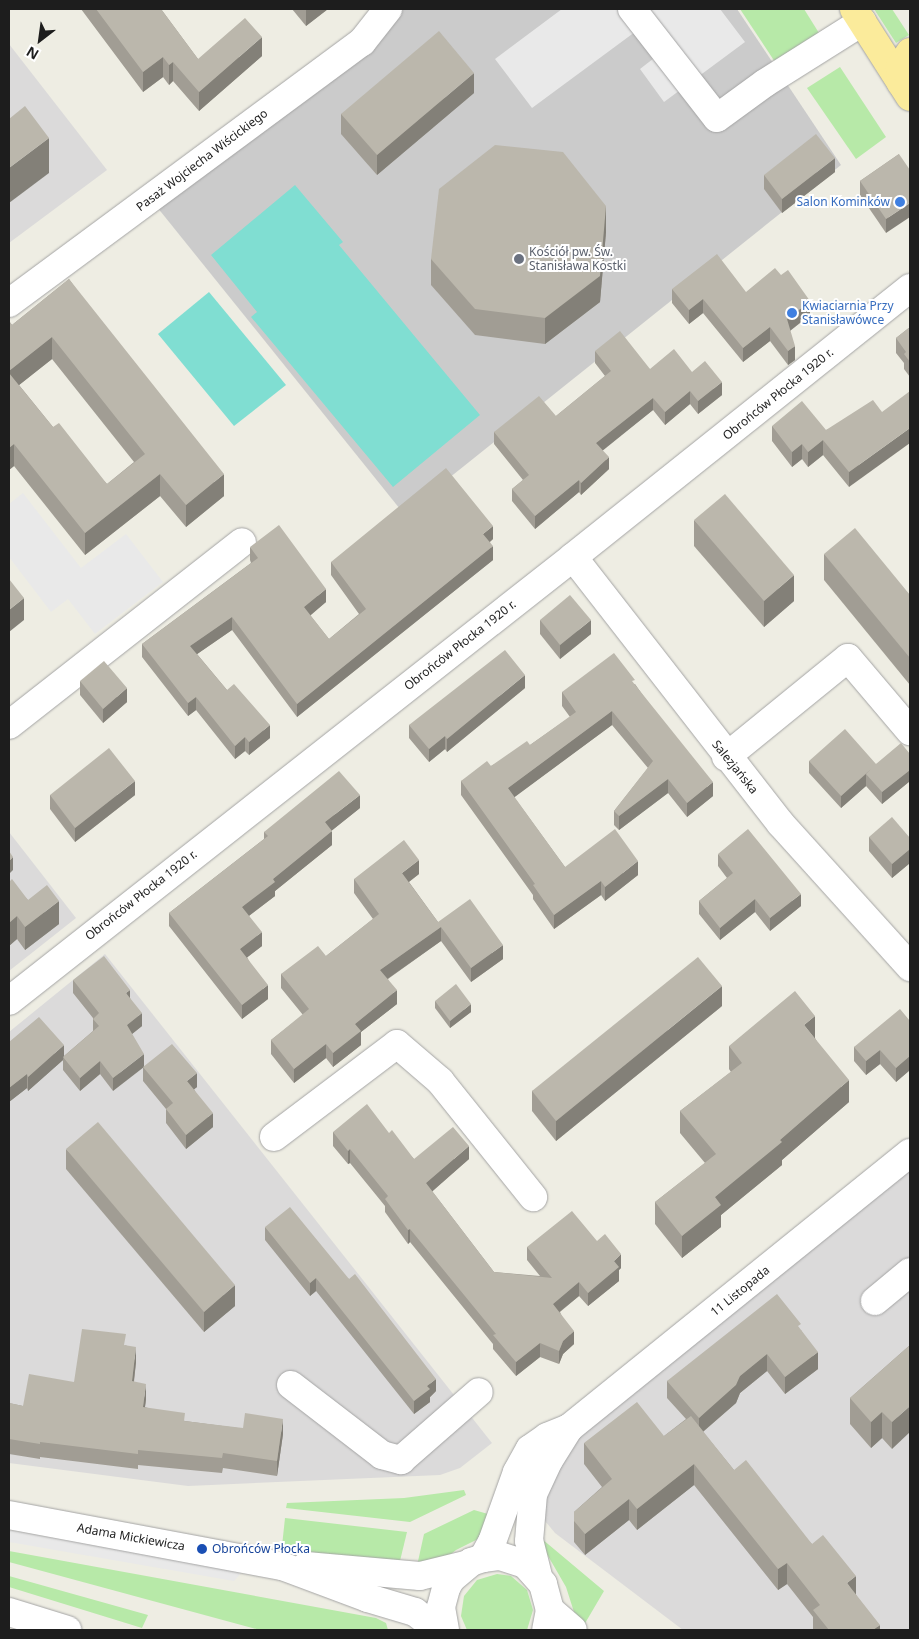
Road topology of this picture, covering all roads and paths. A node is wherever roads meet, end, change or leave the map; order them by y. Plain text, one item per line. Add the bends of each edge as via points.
1 (388, 9) edge
2 (632, 9) edge
3 (858, 15) edge
4 (910, 52) edge
5 (906, 90) edge
6 (910, 288) edge
7 (9, 303) edge
8 (242, 542) dead end
9 (573, 557) junction
10 (9, 725) edge
11 (910, 730) edge
12 (726, 757) junction
13 (910, 967) edge
14 (9, 1000) edge
15 (274, 1137) dead end
16 (910, 1153) edge
17 (533, 1197) dead end
18 (910, 1272) edge
19 (875, 1301) dead end
20 (291, 1384) dead end
21 (479, 1392) dead end
22 (570, 1428) junction
23 (9, 1515) edge
24 (474, 1561) junction
25 (282, 1566) junction
26 (538, 1576) junction
27 (9, 1612) edge
28 (548, 1620) edge
29 (67, 1630) edge
30 (438, 1630) edge
31 (445, 1630) edge
32 (573, 1630) edge

1 - 7 street, Pasaż Wojciecha Wiścickiego via 362,42
2 - 3 street via 717,118
3 - 5 main road
4 - 5 main road via 900,67
6 - 9 street, Obrońców Płocka 1920 r.
8 - 10 street
9 - 12 street, Salezjańska
9 - 14 street, Obrońców Płocka 1920 r.
11 - 12 street via 848,658
12 - 13 street, Salezjańska via 781,824
15 - 17 street via 397,1044 440,1081
16 - 22 street, 11 Listopada
18 - 19 street
20 - 21 street via 382,1455 401,1460
22 - 24 street, 11 Listopada via 546,1437 530,1449 517,1472 492,1542
22 - 26 street, 11 Listopada via 549,1460 533,1494 529,1541
23 - 25 street, Adama Mickiewicza
24 - 25 street, Adama Mickiewicza via 420,1576 319,1566
24 - 26 street, Adama Mickiewicza via 500,1556 517,1560
24 - 31 street, 11 Listopada via 451,1580 443,1598
25 - 30 street, Adama Mickiewicza via 415,1612
26 - 28 street, 11 Listopada via 547,1592
27 - 29 street
28 - 32 street

